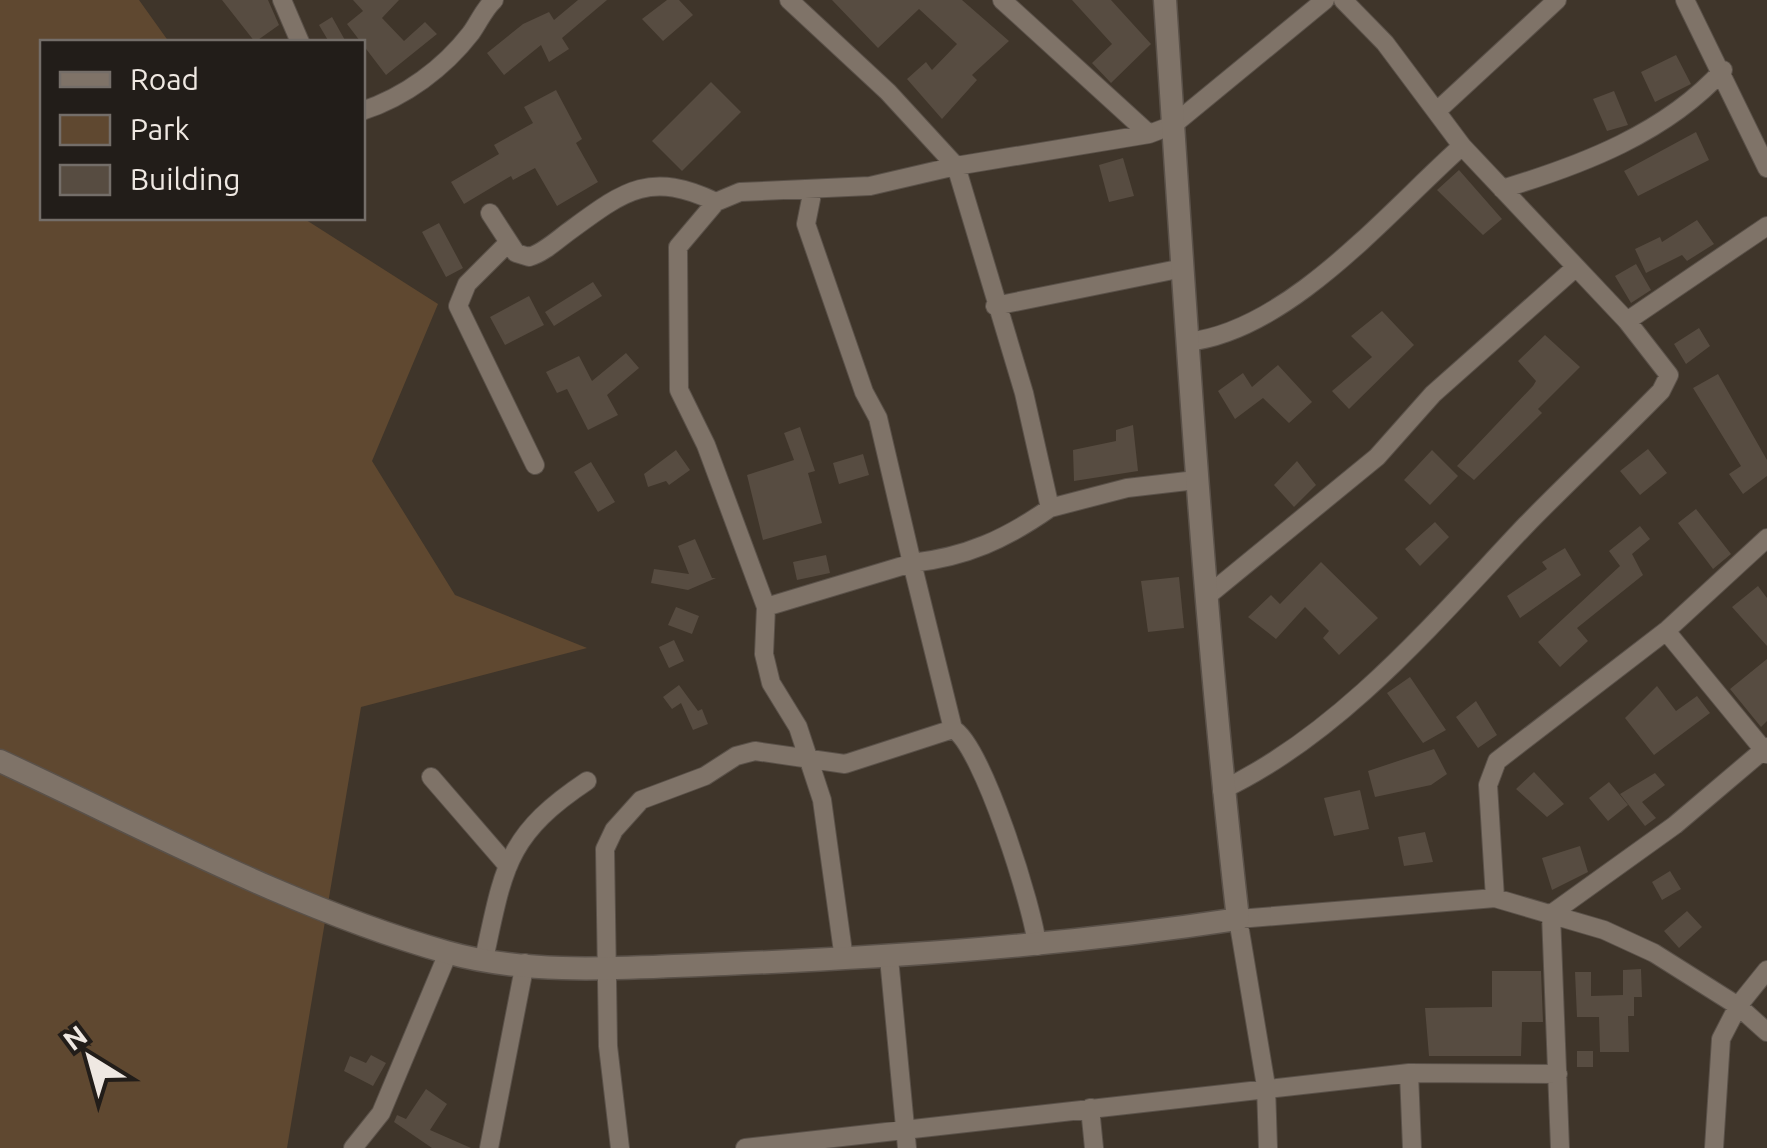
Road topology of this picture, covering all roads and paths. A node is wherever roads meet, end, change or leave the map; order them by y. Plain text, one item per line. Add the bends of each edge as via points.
1 (282, 0) edge
2 (789, 0) edge
3 (1002, 0) edge
4 (1165, 0) edge
5 (1325, 0) edge
6 (1343, 0) edge
7 (1557, 0) edge
8 (1685, 0) edge
9 (489, 2) edge
10 (299, 40) edge
11 (1722, 70) junction
12 (365, 110) edge
13 (1437, 111) junction
14 (1174, 126) junction
15 (1149, 134) junction
16 (1462, 146) junction
17 (956, 166) junction
18 (1767, 168) edge
19 (1502, 188) junction
20 (813, 189) junction
21 (716, 202) junction
22 (490, 213) dead end
23 (1767, 226) edge
24 (509, 242) junction
25 (1183, 268) junction
26 (1575, 268) junction
27 (996, 306) junction
28 (1626, 321) junction
29 (1187, 342) junction
30 (535, 466) dead end
31 (1196, 480) junction
32 (1050, 508) junction
33 (1767, 538) edge
34 (912, 563) junction
35 (1206, 597) junction
36 (766, 607) junction
37 (1666, 631) junction
38 (953, 730) junction
39 (1766, 751) edge
40 (0, 761) edge
41 (810, 762) junction
42 (431, 777) dead end
43 (587, 781) dead end
44 (1222, 790) junction
45 (508, 866) junction
46 (1495, 898) junction
47 (1551, 914) junction
48 (1238, 919) junction
49 (1037, 946) junction
50 (448, 953) junction
51 (484, 958) junction
52 (888, 958) junction
53 (844, 960) junction
54 (525, 962) junction
55 (606, 968) junction
56 (1767, 970) edge
57 (1738, 1006) junction
58 (1767, 1032) edge
59 (1410, 1073) junction
60 (1558, 1074) junction
61 (1266, 1086) junction
62 (1090, 1108) junction
63 (904, 1127) junction
64 (353, 1148) edge
65 (489, 1148) edge
66 (620, 1148) edge
67 (745, 1148) edge
68 (906, 1148) edge
69 (1094, 1148) edge
70 (1268, 1148) edge
71 (1412, 1148) edge
72 (1560, 1148) edge
73 (1714, 1148) edge

1 - 10 street
2 - 17 street
3 - 15 street
4 - 14 street
5 - 14 street
6 - 13 street
7 - 13 street
8 - 11 street
9 - 12 street via 470,34 421,81
11 - 18 street
11 - 19 street via 1702,93 1636,135
13 - 16 street
14 - 15 street
14 - 25 street
15 - 17 street
16 - 19 street
16 - 29 street via 1280,305 1220,338
17 - 20 street via 870,186
17 - 27 street
19 - 26 street
20 - 21 street via 740,192
20 - 34 street via 806,224 878,418
21 - 24 street via 663,184 620,198 536,255 522,256
21 - 36 street via 678,246 679,390
22 - 24 street
23 - 28 street
24 - 30 street via 467,284 458,306
25 - 27 street
25 - 29 street
26 - 28 street
26 - 35 street via 1433,394 1378,457
27 - 32 street
28 - 44 street via 1666,368 1662,391 1438,622 1313,735
29 - 31 street
31 - 32 street via 1127,488
31 - 35 street
32 - 34 street via 1012,536
33 - 37 street
34 - 36 street
34 - 38 street
35 - 44 street
36 - 41 street via 766,668
37 - 39 street
37 - 46 street via 1498,761 1488,785
38 - 41 street via 845,764
38 - 49 street via 974,755
39 - 47 street
40 - 50 street via 320,908
41 - 53 street via 834,858
41 - 55 street via 756,751 736,756 706,776 640,800 627,813 605,849
42 - 45 street
43 - 45 street via 543,810
44 - 48 street
45 - 51 street
46 - 47 street
46 - 48 street
47 - 57 street via 1654,953
47 - 60 street
48 - 49 street
48 - 61 street
49 - 52 street
50 - 51 street
50 - 64 street via 381,1113
51 - 54 street
52 - 53 street
52 - 63 street
53 - 55 street
54 - 55 street
54 - 65 street
55 - 66 street
56 - 57 street
57 - 58 street
57 - 73 street via 1721,1039
59 - 60 street
59 - 61 street
59 - 71 street
60 - 72 street
61 - 62 street
61 - 70 street
62 - 63 street
62 - 69 street
63 - 67 street
63 - 68 street

